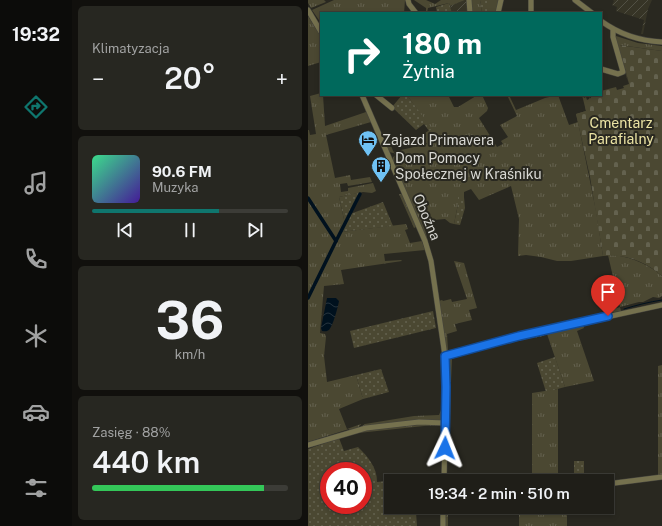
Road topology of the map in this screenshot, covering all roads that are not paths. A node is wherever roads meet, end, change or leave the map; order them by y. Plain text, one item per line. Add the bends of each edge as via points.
1 (469, 0) edge
2 (501, 0) edge
3 (531, 0) edge
4 (575, 0) edge
5 (408, 1) edge
6 (308, 10) edge
7 (415, 12) edge
8 (470, 12) edge
9 (498, 12) edge
10 (531, 12) edge
11 (591, 12) edge
12 (602, 22) edge
13 (613, 29) junction
14 (320, 30) edge
15 (662, 42) edge
16 (602, 69) edge
17 (362, 96) edge
18 (377, 96) edge
19 (392, 108) dead end
20 (662, 305) edge
21 (445, 356) junction
22 (446, 423) junction
23 (308, 445) edge
24 (444, 474) edge
25 (662, 477) edge
26 (614, 483) edge
27 (443, 514) edge
28 (443, 526) edge

1 - 8 street
2 - 9 street
3 - 10 street
4 - 11 street
5 - 7 street
6 - 14 street
12 - 13 street
13 - 15 street via 640,39
13 - 16 street via 623,72 618,74
17 - 21 street, Oboźna via 428,251
18 - 19 street
20 - 21 street
21 - 22 street, Oboźna
22 - 23 street via 419,422 366,428
22 - 24 street, Oboźna
25 - 26 street
27 - 28 street

